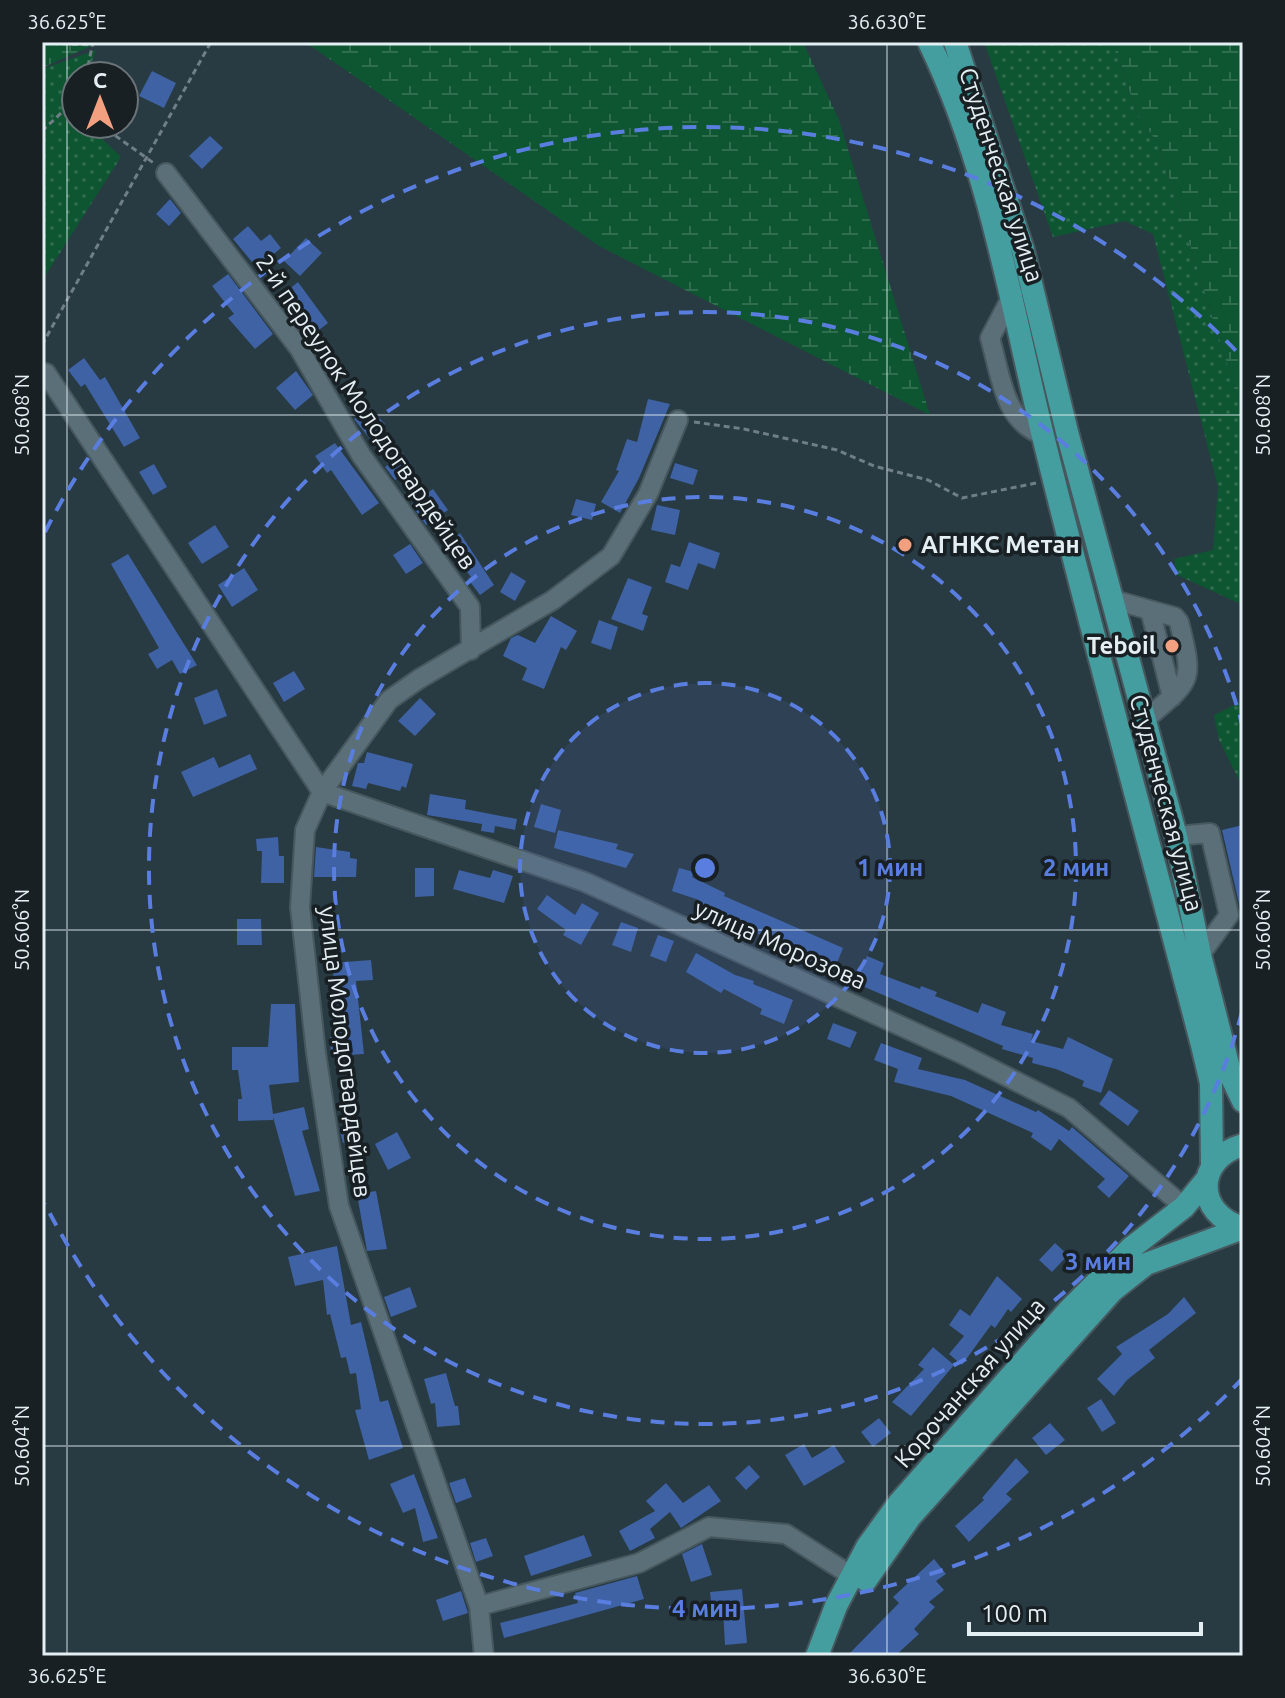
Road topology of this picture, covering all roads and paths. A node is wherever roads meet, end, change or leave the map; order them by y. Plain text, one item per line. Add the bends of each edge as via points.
1 (211, 42) edge
2 (929, 42) edge
3 (955, 42) edge
4 (42, 43) edge
5 (93, 44) edge
6 (60, 114) edge
7 (42, 131) edge
8 (121, 140) edge
9 (146, 158) junction
10 (166, 173) joint
11 (1013, 294) junction
12 (42, 345) edge
13 (46, 373) dead end
14 (678, 420) joint
15 (1043, 435) junction
16 (1042, 481) dead end
17 (1114, 600) junction
18 (1150, 610) junction
19 (471, 650) junction
20 (1172, 697) junction
21 (1146, 719) junction
22 (322, 792) junction
23 (1176, 836) junction
24 (1200, 955) junction
25 (1243, 1101) edge
26 (1243, 1145) edge
27 (1209, 1172) junction
28 (1184, 1207) junction
29 (1243, 1228) edge
30 (852, 1576) junction
31 (479, 1606) junction
32 (484, 1656) edge
33 (817, 1656) edge
34 (832, 1656) edge

1 - 9 path
2 - 11 main road, Студенческая улица via 970,149
3 - 17 main road, Студенческая улица via 1023,250
4 - 5 path
6 - 7 path
8 - 9 path
9 - 10 path
9 - 12 path
10 - 19 street, 2-й переулок Молодогвардейцев via 299,348 361,455 470,607
11 - 15 main road, Студенческая улица
11 - 15 street via 990,338 1012,416
13 - 22 street
14 - 16 path via 837,450 928,480 962,498
14 - 19 street, улица Молодогвардейцев via 648,494 611,556 553,600
15 - 27 main road, Студенческая улица via 1211,1083
17 - 18 street
17 - 21 main road, Студенческая улица
18 - 20 street
18 - 20 street via 1179,622 1190,667 1184,686
19 - 22 street, улица Молодогвардейцев via 389,700
20 - 21 street
21 - 23 main road, Студенческая улица
22 - 28 street, улица Морозова via 585,882 960,1053 1069,1108
22 - 31 street, улица Молодогвардейцев via 305,830 300,907 339,1206
23 - 24 main road, Студенческая улица
23 - 24 street via 1210,833 1229,915
24 - 25 main road, Студенческая улица via 1231,1076
26 - 27 main road, Корочанская улица via 1230,1148
27 - 28 main road, Корочанская улица
27 - 29 main road, Студенческая улица via 1207,1192 1219,1216
28 - 30 main road, Корочанская улица via 1113,1265 1010,1374 899,1503
29 - 34 main road, Корочанская улица via 1146,1264 1113,1290 880,1556 848,1612
30 - 31 street via 786,1534 709,1527 639,1563
30 - 33 main road, Корочанская улица
31 - 32 street, улица Молодогвардейцев

